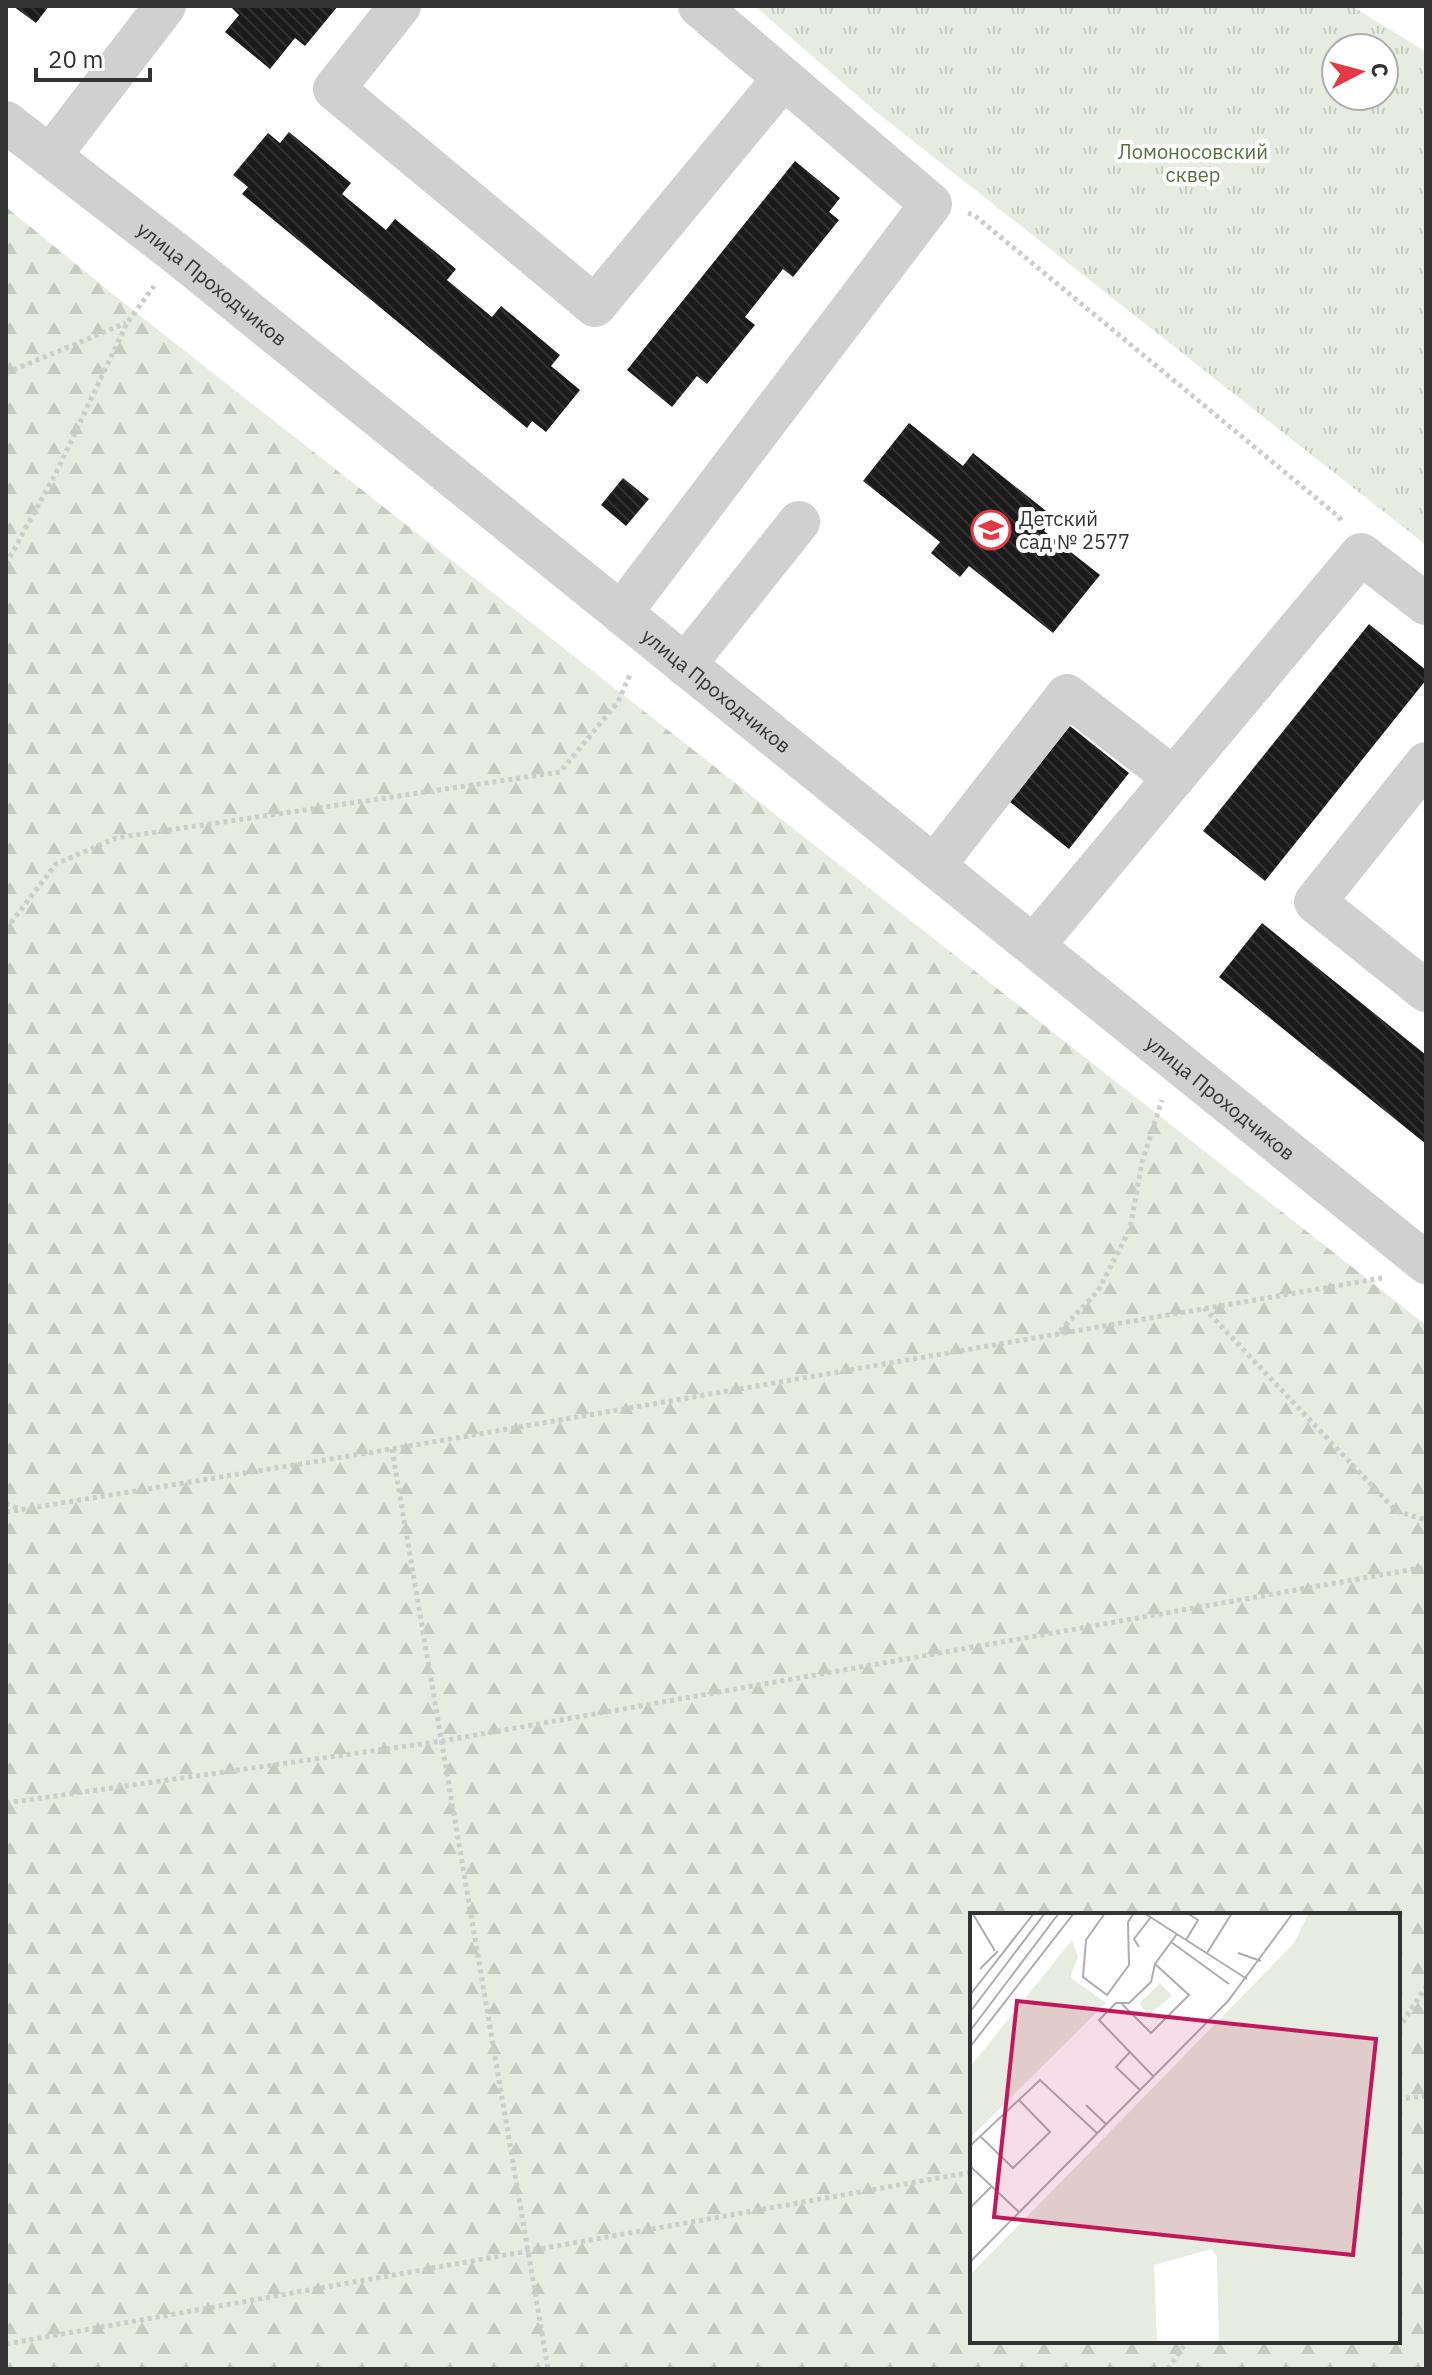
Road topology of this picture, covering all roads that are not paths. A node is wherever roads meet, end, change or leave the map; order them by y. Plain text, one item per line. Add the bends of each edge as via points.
1 (165, 6) edge
2 (400, 6) edge
3 (699, 6) edge
4 (783, 79) junction
5 (6, 122) edge
6 (50, 156) junction
7 (799, 522) dead end
8 (1426, 604) edge
9 (634, 624) junction
10 (685, 665) junction
11 (1426, 763) edge
12 (1174, 778) junction
13 (935, 865) junction
14 (1034, 945) junction
15 (1426, 991) edge
16 (1407, 1270) edge

1 - 6 street
2 - 4 street via 334,89 595,306
3 - 4 street
4 - 9 street via 931,204
5 - 6 street, улица Проходчиков
6 - 9 street, улица Проходчиков
7 - 10 street
8 - 12 street via 1361,554
9 - 10 street, улица Проходчиков
10 - 13 street, улица Проходчиков
11 - 15 street via 1315,902
12 - 13 street via 1067,695
12 - 14 street
13 - 14 street, улица Проходчиков
14 - 16 street, улица Проходчиков via 1174,1061

